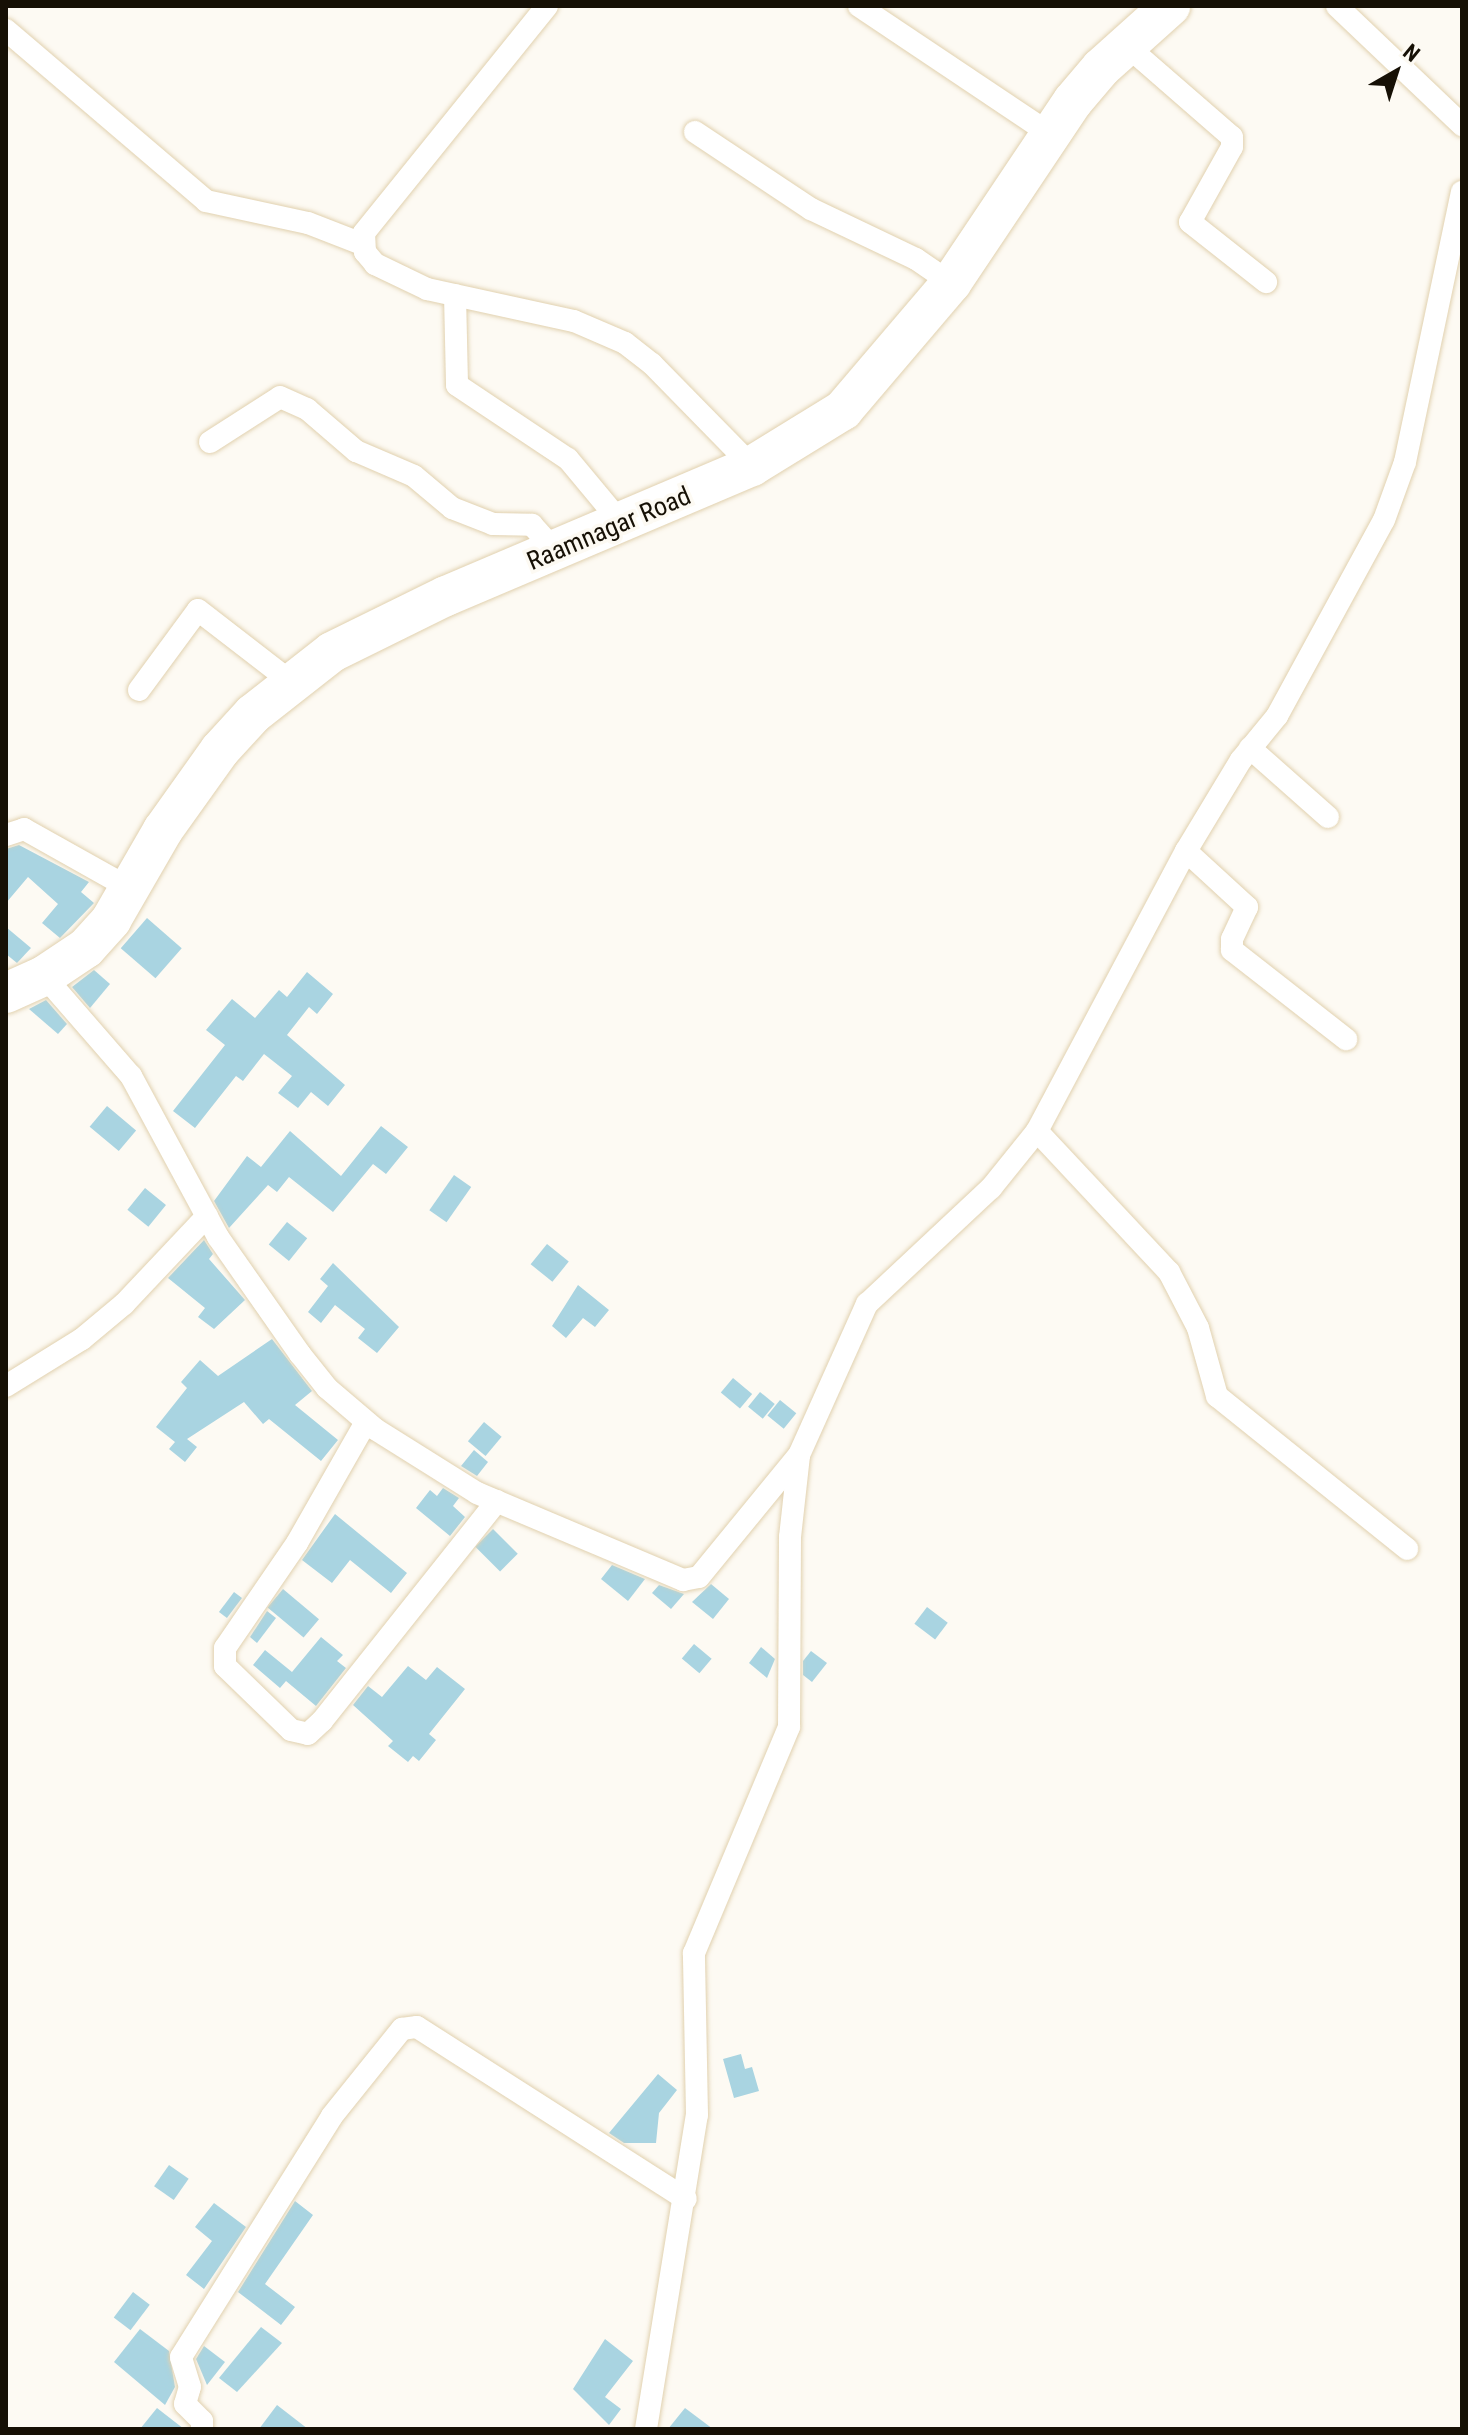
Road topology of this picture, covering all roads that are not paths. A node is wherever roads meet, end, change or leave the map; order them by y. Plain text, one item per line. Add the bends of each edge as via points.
1 (547, 6) edge
2 (859, 6) edge
3 (1170, 6) edge
4 (1337, 6) edge
5 (6, 30) edge
6 (1126, 45) junction
7 (1462, 125) edge
8 (695, 132) dead end
9 (1049, 133) junction
10 (1462, 192) edge
11 (362, 244) junction
12 (1266, 282) dead end
13 (951, 283) junction
14 (455, 295) junction
15 (210, 442) dead end
16 (752, 466) junction
17 (623, 525) junction
18 (557, 553) junction
19 (291, 682) junction
20 (139, 690) dead end
21 (1250, 748) junction
22 (1328, 817) dead end
23 (6, 835) edge
24 (1186, 851) junction
25 (131, 889) junction
26 (44, 976) junction
27 (6, 993) edge
28 (1346, 1039) dead end
29 (1037, 1131) junction
30 (207, 1216) junction
31 (6, 1386) edge
32 (366, 1422) junction
33 (799, 1455) junction
34 (497, 1501) junction
35 (1407, 1549) dead end
36 (686, 2199) junction
37 (202, 2429) edge
38 (646, 2429) edge

1 - 11 street via 364,233
2 - 9 street
3 - 6 highway, Raamnagar Road
4 - 7 street
5 - 11 street via 206,201 308,223
6 - 9 highway, Raamnagar Road
6 - 12 street via 1232,137 1232,147 1190,222
8 - 13 street via 811,209 916,259
9 - 13 highway, Raamnagar Road
10 - 21 street via 1405,462 1384,520 1277,716
11 - 14 street via 375,264 397,277
13 - 16 highway, Raamnagar Road via 843,410
14 - 16 street via 574,321 625,343
14 - 17 street via 457,385 568,459
15 - 18 street via 280,397 307,409 356,451 414,476 462,514 493,524 532,525
16 - 17 highway, Raamnagar Road
17 - 18 highway, Raamnagar Road
18 - 19 highway, Raamnagar Road via 386,625 332,652
19 - 20 street via 198,610
19 - 25 highway, Raamnagar Road via 212,761 163,830
21 - 22 street
21 - 24 street
23 - 25 street via 24,829
24 - 28 street via 1247,907 1232,950
24 - 29 street
25 - 26 highway, Raamnagar Road via 86,948
26 - 27 highway, Raamnagar Road
26 - 30 street via 131,1076
29 - 33 street via 991,1188 867,1304
29 - 35 street via 1169,1272 1198,1328 1217,1396
30 - 31 street via 124,1304 82,1339
30 - 32 street via 300,1354 327,1388
32 - 34 street
32 - 34 street via 297,1543 225,1648 225,1666 291,1730 308,1734 322,1721
33 - 34 street via 699,1577 683,1580
33 - 36 street via 790,1537 789,1727 694,1953 697,2115
36 - 37 street via 417,2027 402,2029 332,2116 181,2357 190,2387 185,2404 202,2421
36 - 38 street

